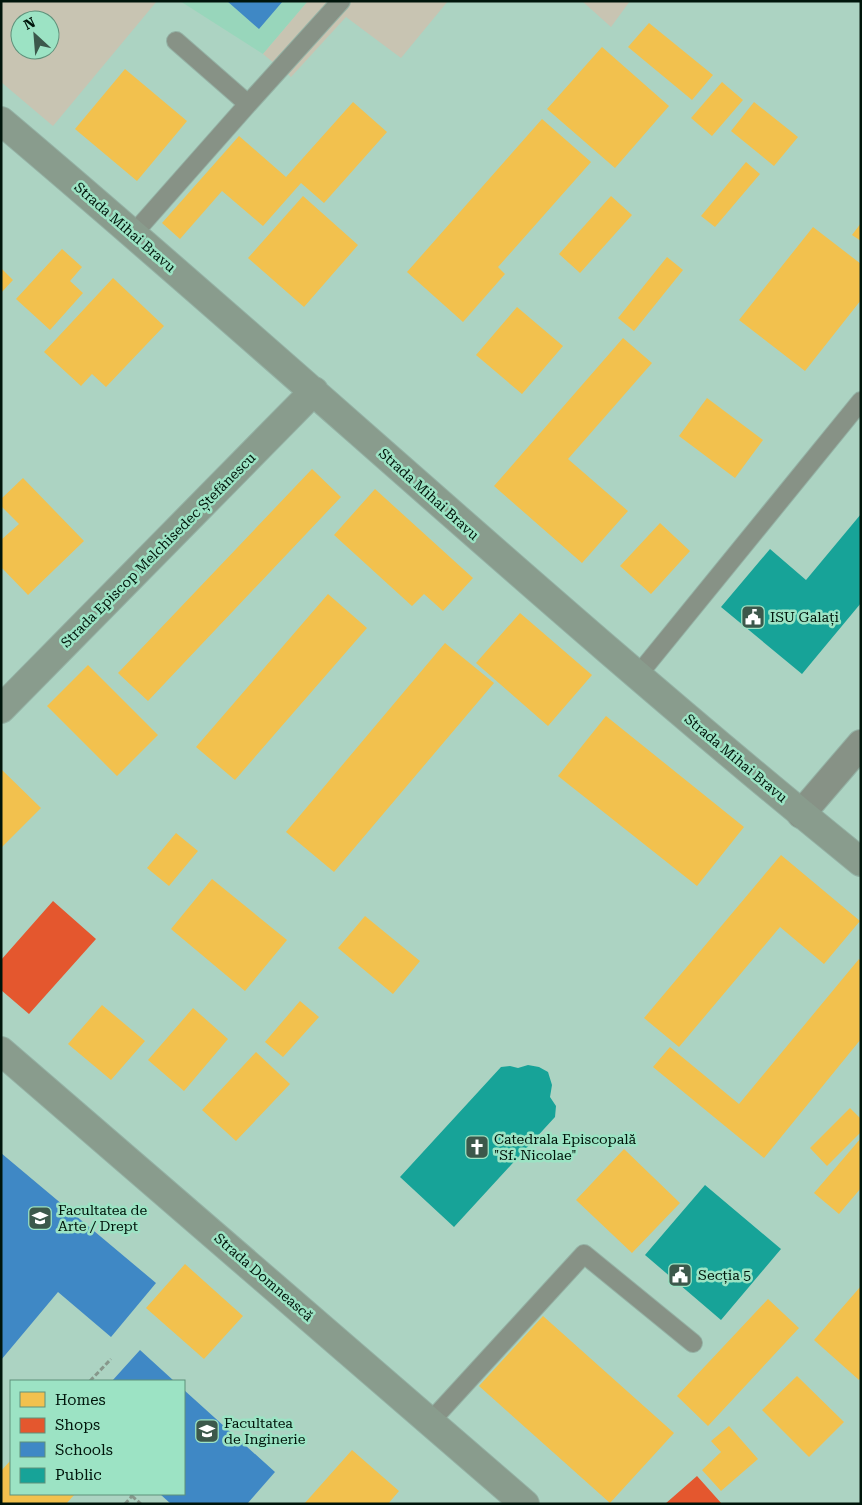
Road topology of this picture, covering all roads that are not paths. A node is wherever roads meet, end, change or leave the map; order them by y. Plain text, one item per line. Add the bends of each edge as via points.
1 (341, 1) edge
2 (176, 41) dead end
3 (248, 104) junction
4 (1, 121) edge
5 (134, 233) junction
6 (314, 391) junction
7 (861, 401) edge
8 (638, 675) junction
9 (1, 710) edge
10 (861, 744) edge
11 (801, 814) junction
12 (861, 862) edge
13 (1, 1051) edge
14 (693, 1344) dead end
15 (431, 1421) junction
16 (525, 1504) edge

1 - 3 lane
2 - 3 lane
3 - 5 lane
4 - 5 street, Strada Mihai Bravu
5 - 6 street, Strada Mihai Bravu
6 - 8 street, Strada Mihai Bravu
6 - 9 street, Strada Episcop Melchisedec Ștefănescu
7 - 8 lane
8 - 11 street, Strada Mihai Bravu
10 - 11 street
11 - 12 street, Strada Mihai Bravu
13 - 15 street, Strada Domnească
14 - 15 lane via 584,1254
15 - 16 street, Strada Domnească

